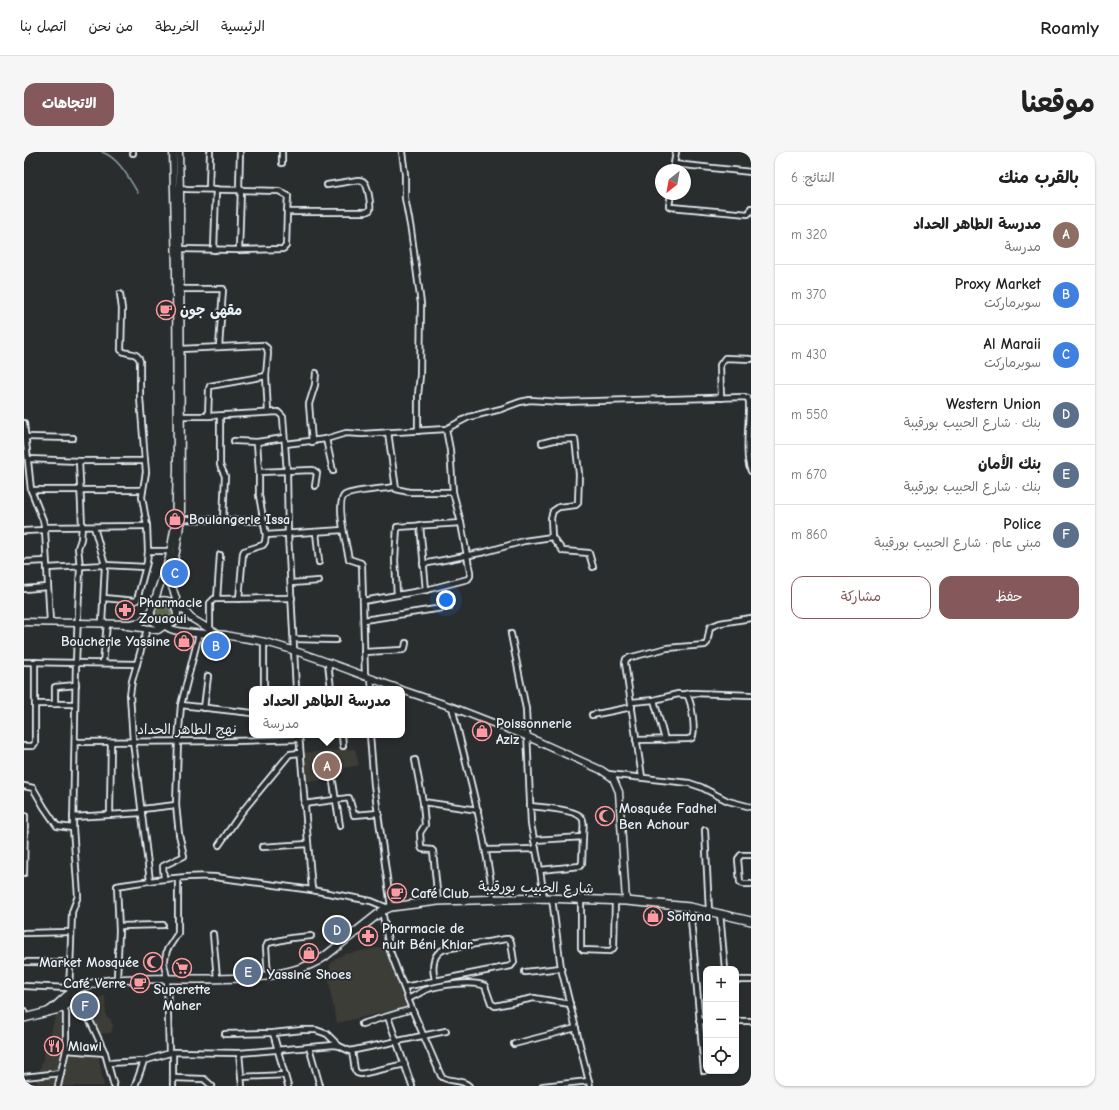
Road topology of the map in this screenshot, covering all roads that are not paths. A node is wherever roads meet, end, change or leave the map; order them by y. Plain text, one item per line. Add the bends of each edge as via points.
1 (173, 152) edge
2 (179, 152) edge
3 (210, 152) edge
4 (240, 152) edge
5 (282, 152) edge
6 (402, 152) edge
7 (676, 152) edge
8 (282, 163) dead end
9 (674, 164) edge
10 (691, 166) edge
11 (751, 172) edge
12 (327, 185) dead end
13 (209, 189) junction
14 (216, 189) junction
15 (240, 189) junction
16 (179, 190) junction
17 (670, 200) edge
18 (751, 208) edge
19 (287, 212) junction
20 (180, 249) junction
21 (214, 250) junction
22 (239, 250) junction
23 (181, 290) junction
24 (120, 294) dead end
25 (219, 347) junction
26 (181, 349) junction
27 (751, 359) edge
28 (316, 373) dead end
29 (266, 376) junction
30 (721, 398) junction
31 (268, 412) junction
32 (178, 416) junction
33 (208, 416) junction
34 (220, 416) junction
35 (178, 423) junction
36 (24, 424) edge
37 (446, 429) junction
38 (418, 431) junction
39 (388, 432) junction
40 (26, 438) junction
41 (73, 438) dead end
42 (284, 438) junction
43 (326, 439) junction
44 (234, 441) dead end
45 (257, 442) junction
46 (312, 442) junction
47 (542, 443) dead end
48 (285, 444) junction
49 (26, 452) edge
50 (29, 459) junction
51 (79, 461) junction
52 (145, 461) junction
53 (333, 471) dead end
54 (751, 471) edge
55 (259, 472) junction
56 (287, 472) junction
57 (24, 482) edge
58 (30, 482) junction
59 (315, 486) dead end
60 (395, 487) junction
61 (80, 489) junction
62 (31, 490) junction
63 (143, 490) junction
64 (453, 492) junction
65 (181, 519) junction
66 (223, 520) junction
67 (264, 521) junction
68 (461, 523) junction
69 (420, 525) junction
70 (82, 526) junction
71 (147, 526) junction
72 (94, 527) junction
73 (45, 528) junction
74 (343, 530) junction
75 (24, 531) edge
76 (316, 532) junction
77 (266, 534) junction
78 (288, 534) junction
79 (552, 537) junction
80 (148, 551) junction
81 (171, 551) junction
82 (220, 555) dead end
83 (467, 556) junction
84 (46, 561) junction
85 (24, 562) edge
86 (319, 562) dead end
87 (424, 564) junction
88 (105, 565) junction
89 (80, 567) junction
90 (145, 567) junction
91 (594, 567) dead end
92 (46, 568) junction
93 (319, 581) dead end
94 (291, 583) junction
95 (47, 587) junction
96 (24, 589) edge
97 (426, 590) junction
98 (397, 595) junction
99 (104, 598) junction
100 (292, 598) junction
101 (217, 599) junction
102 (240, 599) junction
103 (363, 601) junction
104 (153, 605) junction
105 (175, 607) junction
106 (449, 607) dead end
107 (150, 612) junction
108 (751, 618) edge
109 (364, 620) junction
110 (24, 622) edge
111 (50, 622) junction
112 (78, 623) junction
113 (116, 623) junction
114 (104, 624) junction
115 (165, 626) junction
116 (147, 629) junction
117 (210, 630) junction
118 (199, 634) junction
119 (218, 634) junction
120 (511, 634) dead end
121 (294, 639) junction
122 (336, 640) dead end
123 (264, 642) junction
124 (406, 643) dead end
125 (294, 651) junction
126 (364, 652) junction
127 (24, 662) edge
128 (35, 662) junction
129 (76, 662) junction
130 (103, 663) junction
131 (328, 663) junction
132 (137, 664) junction
133 (208, 676) dead end
134 (365, 677) junction
135 (371, 679) junction
136 (76, 686) junction
137 (264, 686) edge
138 (296, 686) edge
139 (331, 686) edge
140 (372, 686) edge
141 (392, 686) edge
142 (405, 690) edge
143 (685, 694) junction
144 (751, 695) edge
145 (654, 700) junction
146 (35, 704) junction
147 (55, 704) junction
148 (75, 704) junction
149 (181, 705) junction
150 (632, 705) junction
151 (452, 707) junction
152 (204, 708) junction
153 (249, 713) edge
154 (592, 715) dead end
155 (526, 736) junction
156 (249, 737) edge
157 (299, 738) edge
158 (343, 738) edge
159 (370, 738) edge
160 (636, 740) junction
161 (665, 740) junction
162 (133, 741) junction
163 (178, 741) junction
164 (75, 742) junction
165 (111, 742) junction
166 (24, 746) edge
167 (344, 746) dead end
168 (300, 753) junction
169 (415, 760) dead end
170 (608, 774) junction
171 (642, 777) junction
172 (333, 782) dead end
173 (24, 786) edge
174 (336, 800) junction
175 (423, 802) junction
176 (304, 804) junction
177 (176, 805) junction
178 (530, 806) junction
179 (751, 807) edge
180 (478, 810) junction
181 (142, 811) junction
182 (379, 813) junction
183 (110, 814) junction
184 (25, 816) dead end
185 (73, 818) junction
186 (340, 826) dead end
187 (73, 828) junction
188 (705, 830) dead end
189 (583, 837) junction
190 (534, 840) junction
191 (308, 844) junction
192 (219, 845) dead end
193 (262, 847) dead end
194 (536, 849) junction
195 (486, 850) junction
196 (751, 855) edge
197 (540, 870) junction
198 (24, 873) edge
199 (164, 879) junction
200 (178, 879) junction
201 (150, 881) junction
202 (751, 884) edge
203 (312, 890) junction
204 (492, 898) junction
205 (548, 898) junction
206 (581, 900) junction
207 (438, 901) junction
208 (615, 901) junction
209 (626, 901) junction
210 (690, 907) junction
211 (387, 909) junction
212 (709, 911) junction
213 (720, 913) junction
214 (751, 921) edge
215 (162, 925) dead end
216 (119, 926) junction
217 (24, 932) edge
218 (71, 932) junction
219 (213, 934) dead end
220 (311, 936) dead end
221 (24, 962) edge
222 (70, 962) junction
223 (725, 966) edge
224 (561, 968) junction
225 (525, 972) dead end
226 (268, 976) junction
227 (167, 978) junction
228 (217, 978) junction
229 (118, 979) junction
230 (435, 980) junction
231 (739, 980) edge
232 (751, 980) edge
233 (24, 986) edge
234 (404, 987) junction
235 (73, 992) junction
236 (408, 999) junction
237 (63, 1004) junction
238 (570, 1004) junction
239 (412, 1009) junction
240 (24, 1016) edge
241 (388, 1017) junction
242 (699, 1021) junction
243 (703, 1021) edge
244 (739, 1021) edge
245 (751, 1021) edge
246 (362, 1024) dead end
247 (576, 1028) junction
248 (446, 1031) dead end
249 (273, 1033) junction
250 (225, 1034) dead end
251 (425, 1036) junction
252 (398, 1041) junction
253 (514, 1044) dead end
254 (338, 1046) junction
255 (309, 1047) junction
256 (66, 1050) junction
257 (278, 1050) junction
258 (352, 1051) junction
259 (105, 1053) junction
260 (171, 1053) junction
261 (239, 1053) junction
262 (144, 1060) junction
263 (703, 1061) edge
264 (109, 1063) junction
265 (405, 1064) junction
266 (61, 1072) junction
267 (285, 1075) junction
268 (24, 1077) edge
269 (241, 1077) junction
270 (173, 1078) junction
271 (589, 1084) edge
272 (412, 1085) edge
273 (58, 1086) edge
274 (114, 1086) edge
275 (135, 1086) edge
276 (173, 1086) edge
277 (212, 1086) edge
278 (242, 1086) edge
279 (288, 1086) edge
280 (320, 1086) edge
281 (406, 1086) edge
282 (469, 1086) edge
283 (543, 1086) edge

1 - 16 street
2 - 16 street
3 - 13 street
4 - 15 street
5 - 8 street
6 - 38 street via 405,198 421,304
7 - 9 street
10 - 11 street
12 - 19 street via 362,181 366,184 370,210
13 - 14 street
13 - 16 street
14 - 15 street
14 - 21 street
15 - 19 street via 284,192 288,196
15 - 22 street
16 - 20 street
16 - 32 street via 176,278
17 - 18 street via 671,207 748,214
19 - 22 street via 286,246 283,249
20 - 21 street
20 - 23 street
21 - 22 street
23 - 25 street via 223,289
23 - 26 street
24 - 52 street via 121,350 134,354 140,361
25 - 26 street
25 - 29 street via 263,345 268,353
26 - 32 street
27 - 30 street via 727,358 723,361 720,365
28 - 46 street via 309,404
29 - 31 street
29 - 33 street via 210,386
30 - 37 street via 562,402 530,400 470,417
30 - 54 street via 749,399 748,441
31 - 34 street
31 - 42 street via 278,412 282,415
32 - 33 street
32 - 35 street
33 - 34 street
34 - 66 street via 220,465 225,476
35 - 65 street
35 - 81 street via 176,519
36 - 40 street
37 - 38 street
37 - 64 street
38 - 39 street
39 - 43 street via 346,433
39 - 60 street
40 - 41 street
40 - 49 street
42 - 45 street
42 - 48 street
43 - 46 street
43 - 53 street
44 - 45 street
45 - 55 street
46 - 48 street
47 - 79 street via 575,439 578,460 578,503 553,511
48 - 56 street
49 - 50 street
50 - 51 street
50 - 58 street
51 - 52 street
51 - 61 street
52 - 63 street
55 - 56 street
55 - 67 street via 259,495
56 - 59 street via 316,471
56 - 78 street
57 - 58 street
58 - 62 street
60 - 64 street via 397,490 409,492
60 - 74 street via 344,496 341,505
61 - 62 street
61 - 63 street
61 - 70 street
62 - 73 street
63 - 71 street
64 - 68 street
65 - 66 street
65 - 105 street via 170,576
66 - 67 street
67 - 77 street
68 - 69 street
68 - 83 street
69 - 87 street
69 - 98 street via 397,528
70 - 72 street
70 - 73 street
70 - 89 street via 78,548
71 - 72 street
71 - 80 street
72 - 88 street
73 - 75 street
73 - 84 street
74 - 76 street
74 - 103 street via 349,559 362,564
76 - 78 street
76 - 86 street
77 - 78 street
77 - 102 street via 264,545 243,553
78 - 94 street
79 - 83 street via 524,541
79 - 91 street via 563,551 589,553
80 - 81 street
80 - 90 street
81 - 104 street
82 - 101 street
83 - 87 street
83 - 97 street via 470,574 468,579
84 - 85 street
84 - 92 street
87 - 97 street
88 - 89 street
88 - 90 street
88 - 99 street
89 - 92 street
89 - 112 street
90 - 99 street via 137,600
92 - 95 street
93 - 94 street
94 - 100 street
95 - 96 street
95 - 111 street
97 - 98 street
98 - 103 street
99 - 114 street
100 - 102 street
100 - 121 street
101 - 102 street
101 - 117 street via 210,603
103 - 109 street
104 - 105 street via 164,600
104 - 107 street
105 - 115 street via 175,621
105 - 117 street via 184,610 191,618
106 - 109 street
107 - 113 street via 140,622
107 - 115 street via 156,624
108 - 150 street via 710,627 705,645 668,648 627,658 625,663
109 - 126 street
110 - 111 street
111 - 112 street
112 - 114 street
112 - 129 street
113 - 114 street
113 - 116 street
114 - 130 street
115 - 116 street via 158,630
115 - 118 street via 173,630
116 - 132 street
117 - 119 street
118 - 119 street
118 - 149 street
119 - 123 street
120 - 155 street via 525,704
121 - 122 street
121 - 125 street
123 - 125 street
123 - 137 street
124 - 126 street via 402,650
125 - 131 street
125 - 138 street
126 - 134 street
127 - 128 street
128 - 129 street
128 - 146 street
129 - 130 street
129 - 136 street
130 - 132 street
131 - 134 street
131 - 139 street
132 - 162 street via 130,688
133 - 152 street
134 - 135 street
135 - 140 street
135 - 141 street
136 - 147 street via 55,687
136 - 148 street
142 - 151 street
143 - 144 street
143 - 145 street
143 - 161 street via 690,701 694,734 688,739
145 - 150 street
145 - 161 street
146 - 147 street
146 - 166 street via 35,744
147 - 148 street
148 - 164 street
149 - 152 street
149 - 163 street
150 - 154 street
150 - 160 street
151 - 155 street
151 - 180 street
152 - 153 street
155 - 170 street
155 - 178 street
156 - 163 street, نهج الطاهر الحداد
157 - 168 street
158 - 167 street
159 - 182 street
160 - 161 street
160 - 171 street
162 - 163 street, نهج الطاهر الحداد
162 - 165 street, نهج الطاهر الحداد
162 - 181 street
163 - 177 street
164 - 165 street, نهج الطاهر الحداد
164 - 185 street
165 - 183 street
168 - 176 street
168 - 192 street via 288,756 241,813
169 - 175 street
170 - 171 street
170 - 209 street via 616,783 619,792
171 - 179 street via 694,784 728,801
172 - 174 street
173 - 187 street via 33,788 57,826
174 - 176 street
174 - 182 street via 349,798 355,816
174 - 186 street
175 - 180 street
175 - 207 street via 425,826 420,833 420,847 433,851
176 - 191 street
177 - 181 street
177 - 199 street via 184,856 163,866
178 - 189 street via 555,808 578,814 583,821
178 - 190 street
180 - 195 street
181 - 183 street
181 - 201 street
182 - 211 street
183 - 185 street
184 - 198 street
185 - 187 street
187 - 218 street via 78,896 73,910
188 - 212 street
189 - 190 street
189 - 197 street via 580,866
190 - 194 street
191 - 193 street
191 - 203 street
194 - 195 street
194 - 197 street
195 - 204 street
196 - 202 street via 741,855 738,861 740,882
197 - 205 street
199 - 200 street
199 - 201 street
200 - 203 street via 215,877
200 - 227 street via 178,929 164,961
201 - 216 street via 117,886
203 - 211 street via 371,900
204 - 205 main road, شارع الحبيب بورقيبة
204 - 207 main road, شارع الحبيب بورقيبة
205 - 206 main road, شارع الحبيب بورقيبة
205 - 224 street
206 - 208 main road, شارع الحبيب بورقيبة
206 - 208 street via 581,948 603,951 611,951 613,948
207 - 211 main road, شارع الحبيب بورقيبة
208 - 209 main road, شارع الحبيب بورقيبة
209 - 210 main road, شارع الحبيب بورقيبة
210 - 212 main road, شارع الحبيب بورقيبة
210 - 242 street
211 - 226 main road via 313,964 296,971
211 - 234 street via 390,951
212 - 213 main road, شارع الحبيب بورقيبة
213 - 214 main road, شارع الحبيب بورقيبة
213 - 223 street
215 - 216 street
216 - 229 street
217 - 218 street
218 - 222 street
219 - 228 street
220 - 226 street via 268,942
221 - 222 street
222 - 235 street
224 - 225 street
224 - 238 street
226 - 228 main road
227 - 228 main road
227 - 229 main road
227 - 260 street
229 - 235 main road
230 - 230 street via 512,965 514,962 511,942 506,939 443,950 432,964
230 - 234 street
231 - 232 street
233 - 235 street
234 - 236 street
235 - 237 main road
235 - 259 street
236 - 238 street via 434,988 478,984 485,986 491,1003 495,1006 534,998
236 - 239 street
237 - 240 main road via 59,1010
237 - 256 street via 66,1013
238 - 247 street
239 - 241 street
239 - 251 street
241 - 246 street
241 - 252 street
242 - 243 street
242 - 263 street
244 - 245 street
247 - 253 street
247 - 271 street
248 - 251 street
249 - 250 street
249 - 254 street via 320,1031 327,1034
249 - 257 street
251 - 252 street
251 - 282 street via 443,1077 462,1081
252 - 258 street
252 - 265 street
254 - 255 street
254 - 258 street
255 - 257 street
255 - 280 street
256 - 259 street
256 - 266 street
257 - 261 street
257 - 267 street
258 - 265 street via 355,1070 358,1073
259 - 264 street
260 - 261 street
260 - 262 street
260 - 270 street
261 - 269 street
262 - 264 street
262 - 275 street
264 - 274 street
265 - 272 street
266 - 268 street
266 - 273 street
267 - 269 street
267 - 279 street
269 - 278 street
270 - 276 street
270 - 277 street via 201,1078
271 - 283 street
272 - 281 street

